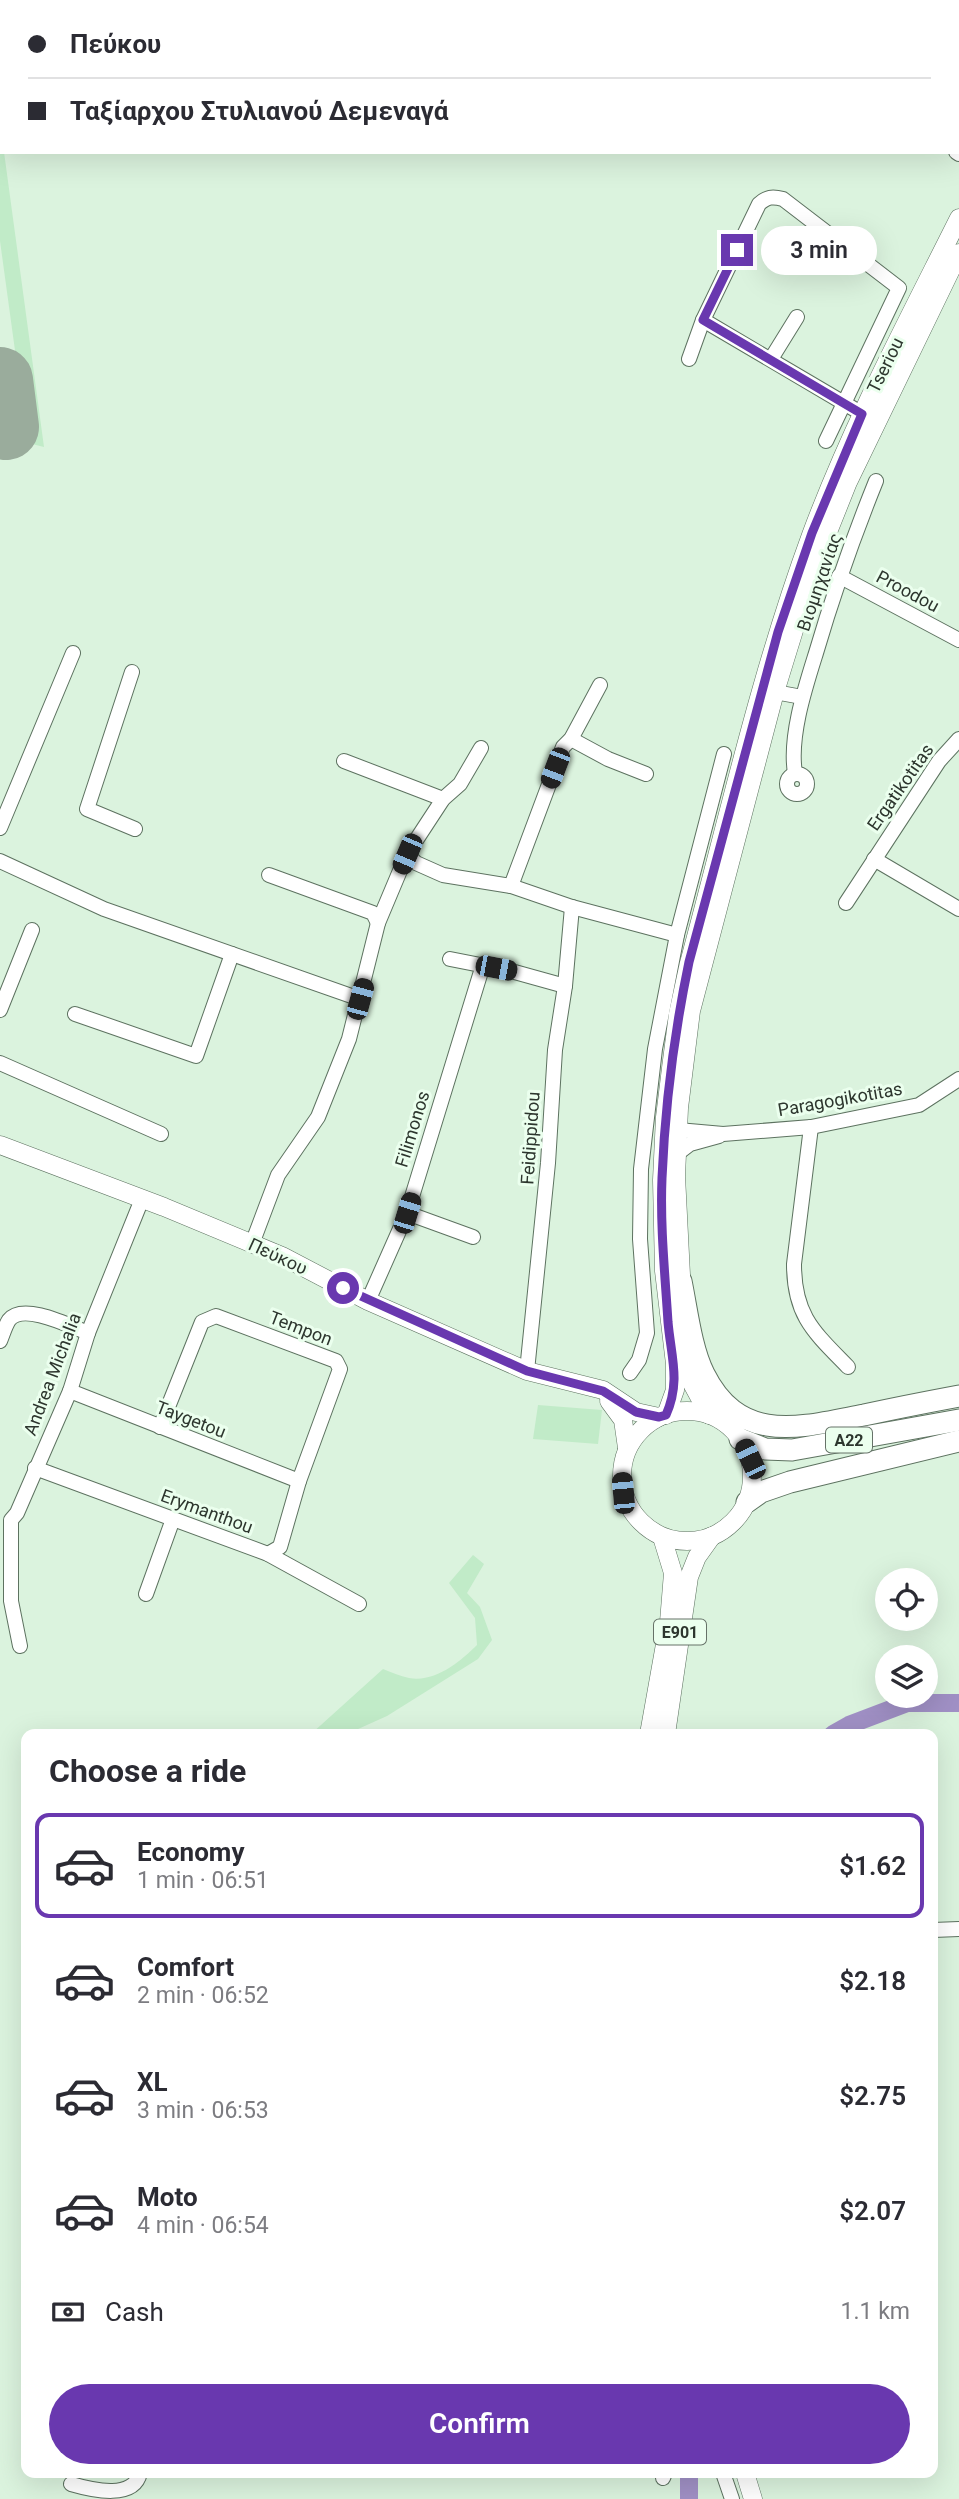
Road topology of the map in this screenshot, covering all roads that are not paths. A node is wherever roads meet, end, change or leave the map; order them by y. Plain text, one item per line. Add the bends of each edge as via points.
1 (959, 218) edge
2 (959, 253) edge
3 (899, 288) junction
4 (916, 303) junction
5 (797, 317) dead end
6 (703, 320) junction
7 (689, 359) dead end
8 (771, 359) junction
9 (845, 403) junction
10 (869, 418) junction
11 (826, 441) dead end
12 (848, 482) junction
13 (839, 576) junction
14 (959, 640) edge
15 (73, 653) dead end
16 (132, 672) dead end
17 (600, 685) dead end
18 (775, 692) junction
19 (802, 697) junction
20 (571, 739) junction
21 (959, 739) edge
22 (481, 748) dead end
23 (724, 754) dead end
24 (344, 761) dead end
25 (794, 773) dead end
26 (646, 774) dead end
27 (443, 799) junction
28 (0, 828) edge
29 (135, 829) dead end
30 (407, 854) junction
31 (874, 859) junction
32 (0, 861) edge
33 (269, 875) dead end
34 (511, 886) junction
35 (846, 903) dead end
36 (572, 907) junction
37 (959, 909) edge
38 (378, 923) junction
39 (32, 930) dead end
40 (677, 934) junction
41 (232, 954) junction
42 (450, 959) dead end
43 (483, 965) junction
44 (565, 986) junction
45 (360, 999) junction
46 (0, 1010) edge
47 (75, 1014) dead end
48 (0, 1063) edge
49 (958, 1081) edge
50 (811, 1127) junction
51 (678, 1130) junction
52 (161, 1134) dead end
53 (723, 1135) junction
54 (0, 1145) edge
55 (677, 1154) junction
56 (142, 1199) junction
57 (407, 1213) junction
58 (473, 1237) dead end
59 (252, 1244) junction
60 (681, 1281) junction
61 (368, 1301) junction
62 (88, 1333) junction
63 (0, 1341) edge
64 (848, 1367) dead end
65 (527, 1371) junction
66 (630, 1373) dead end
67 (592, 1387) junction
68 (70, 1391) junction
69 (959, 1396) edge
70 (709, 1415) junction
71 (663, 1416) junction
72 (959, 1420) edge
73 (160, 1427) junction
74 (740, 1439) junction
75 (959, 1441) edge
76 (627, 1448) junction
77 (35, 1468) junction
78 (299, 1481) junction
79 (747, 1502) junction
80 (173, 1519) junction
81 (5, 1520) edge
82 (712, 1536) junction
83 (662, 1537) junction
84 (268, 1554) junction
85 (146, 1594) dead end
86 (359, 1604) dead end
87 (20, 1646) dead end
88 (650, 1729) edge
89 (667, 1729) edge
90 (959, 1929) edge
91 (938, 1930) edge
92 (139, 2478) edge
93 (725, 2478) edge
94 (747, 2478) edge
95 (71, 2484) dead end
96 (732, 2499) edge
97 (753, 2499) edge

1 - 4 main road, Tseriou
2 - 10 main road, Tseriou
3 - 4 street
3 - 6 street via 783,200 766,198
3 - 9 street
4 - 10 main road, Tseriou
5 - 8 street
6 - 7 street
6 - 8 street
8 - 9 street
9 - 10 street
9 - 11 street
10 - 12 main road, Tseriou
10 - 71 main road, Tseriou via 812,533 778,632 678,1014 662,1180 664,1271 675,1390
12 - 13 street, Βιομηχανίας via 874,486
12 - 18 main road, Tseriou via 813,572
13 - 14 street, Proodou
13 - 19 street, Βιομηχανίας
15 - 28 street
16 - 29 street via 87,809
17 - 20 street
18 - 19 street
18 - 51 main road, Tseriou via 691,1011
19 - 25 street, Βιομηχανίας
20 - 26 street
20 - 34 street via 563,747
21 - 31 street, Ergatikotitas via 939,761
22 - 27 street via 460,784
23 - 40 street
24 - 27 street
27 - 30 street
30 - 34 street via 443,875
30 - 38 street
31 - 35 street, Ergatikotitas
31 - 37 street, Ergatikotitas
32 - 41 street via 104,909
33 - 38 street via 373,913
34 - 36 street
36 - 40 street
36 - 44 street, Feidippidou
38 - 45 street
39 - 46 street
40 - 66 street via 654,1049 641,1169 640,1239 647,1333
41 - 45 street
41 - 47 street via 197,1056
42 - 43 street
43 - 44 street
43 - 57 street, Filimonos
44 - 65 street, Feidippidou via 555,1050
45 - 59 street via 318,1117 278,1175
48 - 52 street
49 - 50 street, Paragogikotitas via 919,1105
50 - 53 street, Paragogikotitas
50 - 64 street via 794,1283 799,1307 813,1330
51 - 53 street, Paragogikotitas
51 - 55 main road, Tseriou
53 - 55 street via 690,1144
54 - 56 main road, Πεύκου
55 - 60 main road, Tseriou
56 - 59 main road, Πεύκου
56 - 62 street, Andrea Michalia
57 - 58 street
57 - 61 street, Filimonos
59 - 61 main road, Πεύκου
60 - 69 highway via 707,1379 733,1410 756,1423 799,1427
60 - 70 main road, Tseriou via 689,1378
61 - 65 main road, Πεύκου
62 - 63 street via 32,1312 20,1313 10,1319
62 - 68 street, Andrea Michalia
65 - 67 main road, Πεύκου
67 - 71 main road, Πεύκου via 636,1412
67 - 76 main road, Πεύκου via 620,1414
68 - 73 street, Taygetou
68 - 77 street, Andrea Michalia
70 - 71 main road via 681,1411
70 - 74 main road
71 - 76 main road via 640,1430
72 - 74 highway, A22 via 792,1450 765,1449
73 - 78 street, Taygetou
73 - 78 street, Tempon via 202,1322 216,1316 335,1361 340,1369
74 - 79 main road via 750,1459 752,1482
75 - 79 highway, A22 via 790,1482
76 - 83 main road via 621,1470 623,1493 645,1527
77 - 80 street, Erymanthou
77 - 81 street, Andrea Michalia via 18,1513
78 - 84 street, Tempon via 280,1547
79 - 82 main road via 737,1519
80 - 84 street, Erymanthou
80 - 85 street
81 - 87 street, Andrea Michalia via 11,1601
82 - 83 main road via 682,1542
82 - 89 main road, E901 via 696,1557 689,1577
83 - 88 main road, E901 via 673,1573
84 - 86 street, Erymanthou
90 - 91 street
92 - 95 street via 130,2493 115,2496
93 - 96 street
94 - 97 main road

